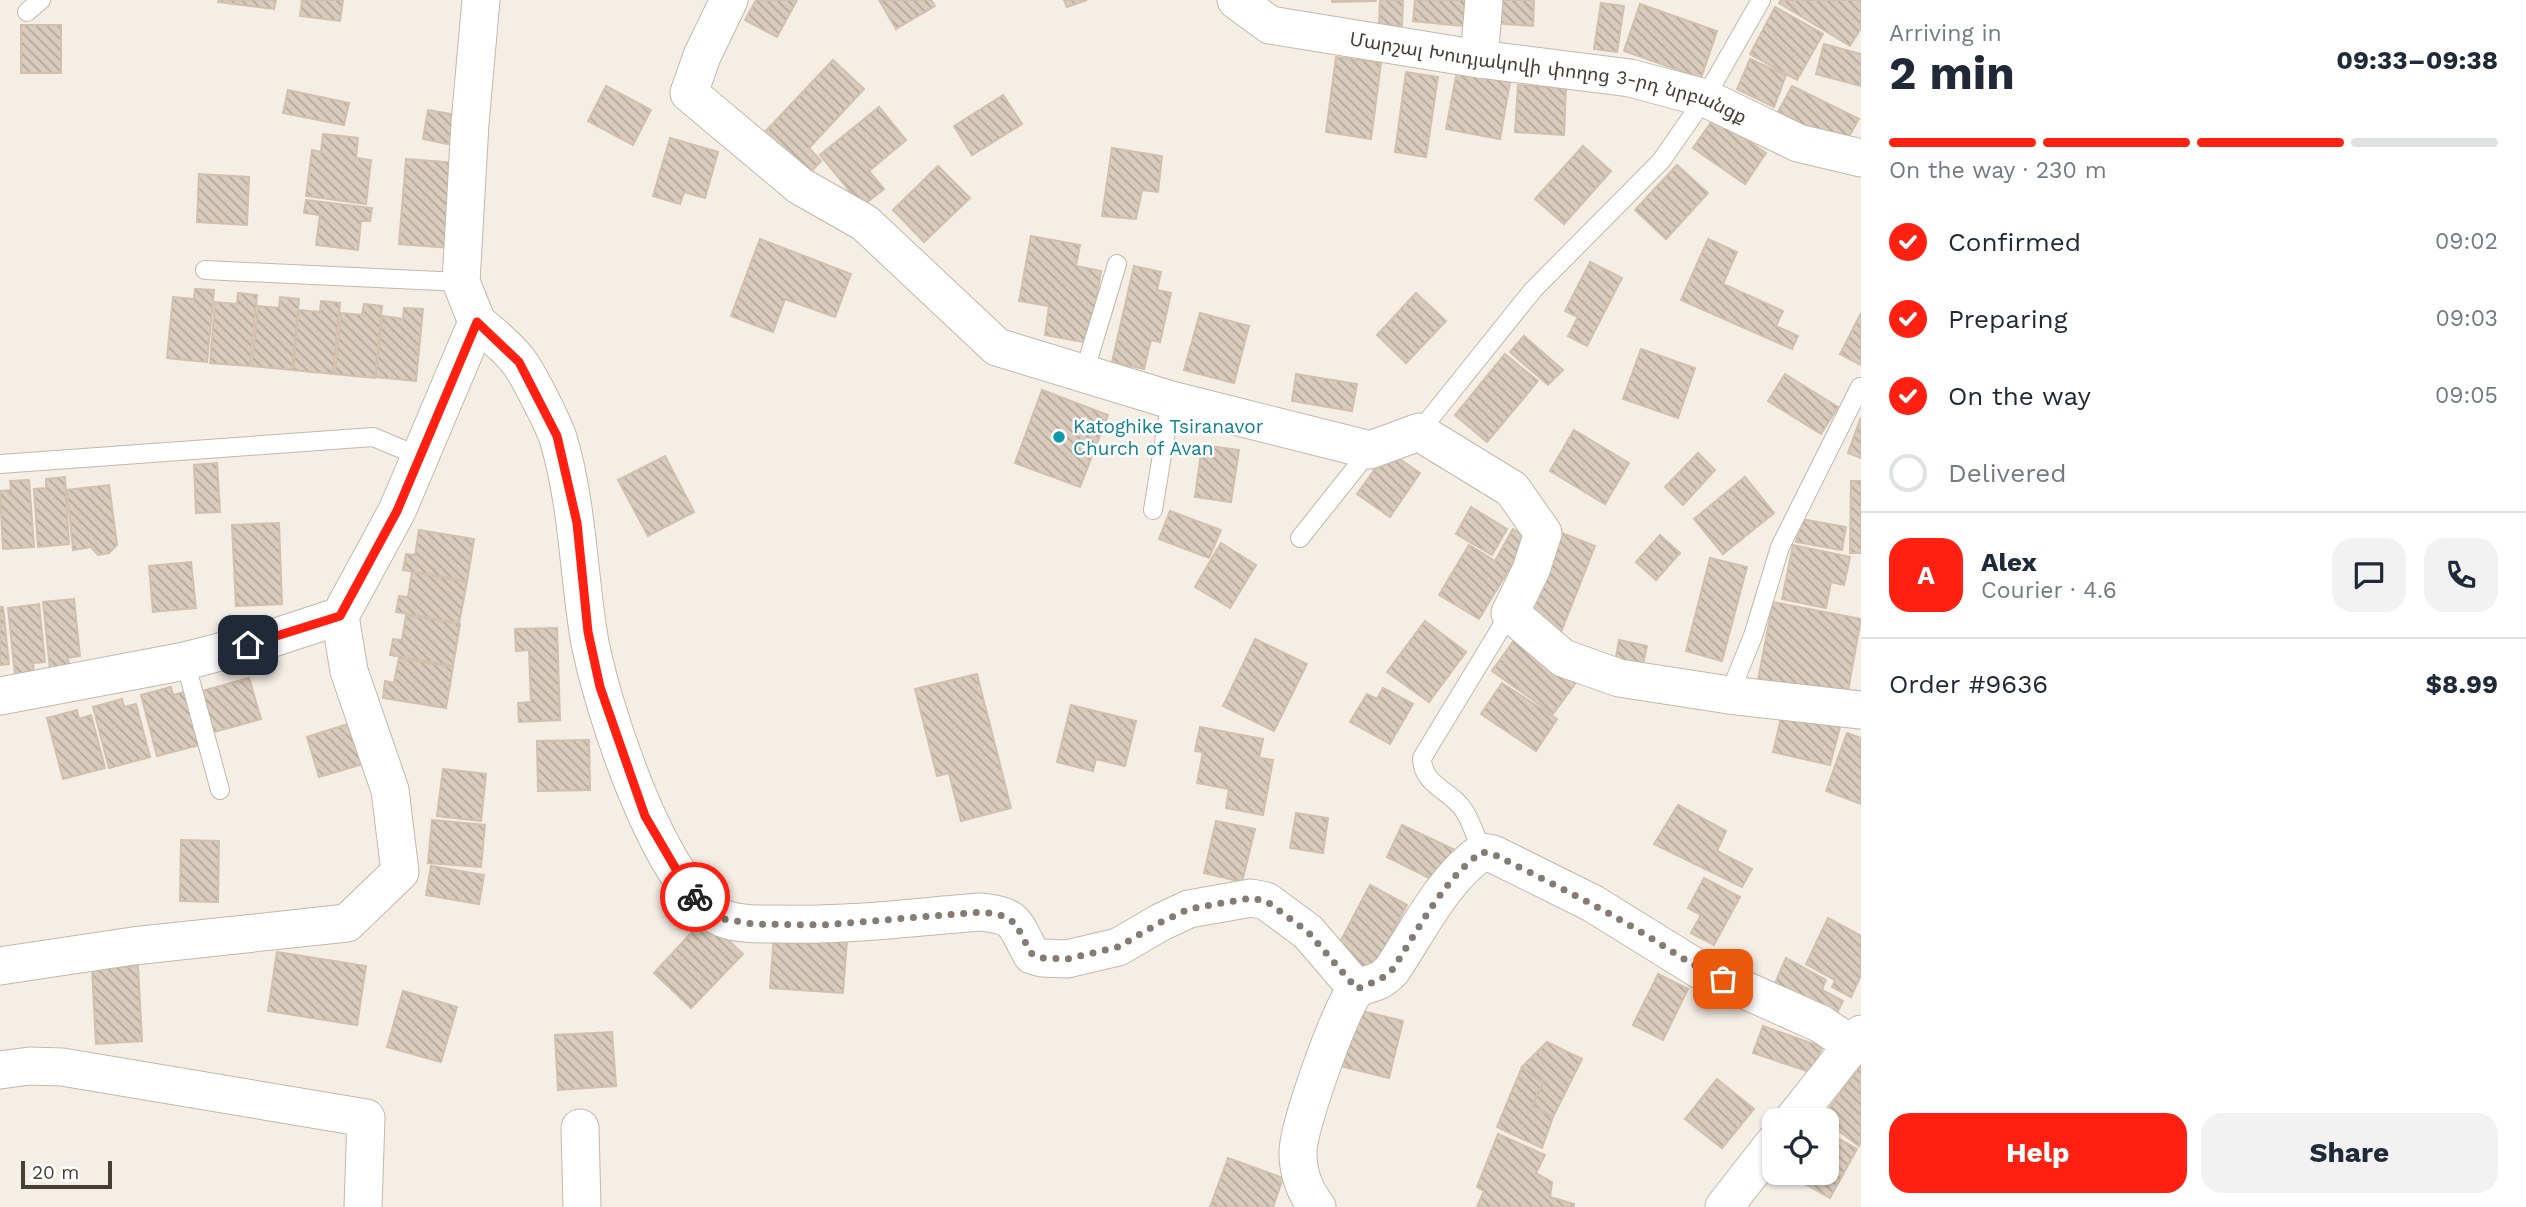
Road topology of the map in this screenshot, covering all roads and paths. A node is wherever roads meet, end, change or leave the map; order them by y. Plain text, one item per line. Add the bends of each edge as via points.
1 (481, 0) edge
2 (729, 0) edge
3 (1236, 0) edge
4 (1485, 0) edge
5 (1761, 0) edge
6 (1479, 59) junction
7 (1704, 98) junction
8 (1861, 158) edge
9 (1117, 264) dead end
10 (205, 270) dead end
11 (461, 282) junction
12 (477, 322) junction
13 (1084, 373) junction
14 (1860, 387) edge
15 (1171, 400) junction
16 (1419, 432) junction
17 (1370, 450) junction
18 (421, 457) junction
19 (0, 464) edge
20 (1153, 510) dead end
21 (1300, 538) dead end
22 (1510, 613) junction
23 (340, 616) junction
24 (185, 661) junction
25 (1730, 695) junction
26 (0, 696) edge
27 (1861, 710) edge
28 (220, 790) dead end
29 (1482, 852) junction
30 (0, 966) edge
31 (1357, 989) junction
32 (1856, 1040) edge
33 (0, 1070) edge
34 (1802, 1108) edge
35 (580, 1128) dead end
36 (1762, 1158) edge
37 (363, 1207) edge
38 (582, 1207) edge
39 (1317, 1207) edge
40 (1724, 1207) edge

1 - 11 street
2 - 13 street via 689,93 800,186 865,223 997,347
3 - 6 street, Մարշալ Խուդյակովի փողոց 3-րդ նրբանցք via 1270,25
4 - 6 street
5 - 7 lane
6 - 7 street, Մարշալ Խուդյակովի փողոց 3-րդ նրբանցք via 1630,78
7 - 8 street, Մարշալ Խուդյակովի փողոց 3-րդ նրբանցք via 1798,143
7 - 16 lane via 1661,161 1533,290
9 - 13 lane
10 - 11 lane
11 - 12 street
12 - 18 street
12 - 31 street via 519,362 557,436 577,523 588,632 600,687 645,816 687,888 706,908 724,919 753,924 823,925 999,914 1012,919 1032,954 1067,959 1118,947 1189,909 1251,898 1266,901 1308,932
13 - 15 street
14 - 25 lane via 1780,547
15 - 17 street
15 - 20 lane
16 - 17 street
16 - 22 street via 1513,489 1543,533
17 - 21 lane
18 - 19 lane via 373,437
18 - 23 street
22 - 25 street via 1563,658 1619,678
22 - 29 lane via 1422,758 1426,775 1465,812
23 - 24 street
23 - 30 street via 349,671 390,790 400,872 347,923
24 - 26 street
24 - 28 lane
25 - 27 street
29 - 31 street via 1440,897 1392,970
29 - 32 street via 1592,903 1700,970
31 - 39 street via 1315,1083 1297,1149 1299,1174
32 - 34 street
33 - 37 street via 62,1067 366,1118
35 - 38 street
36 - 40 street

